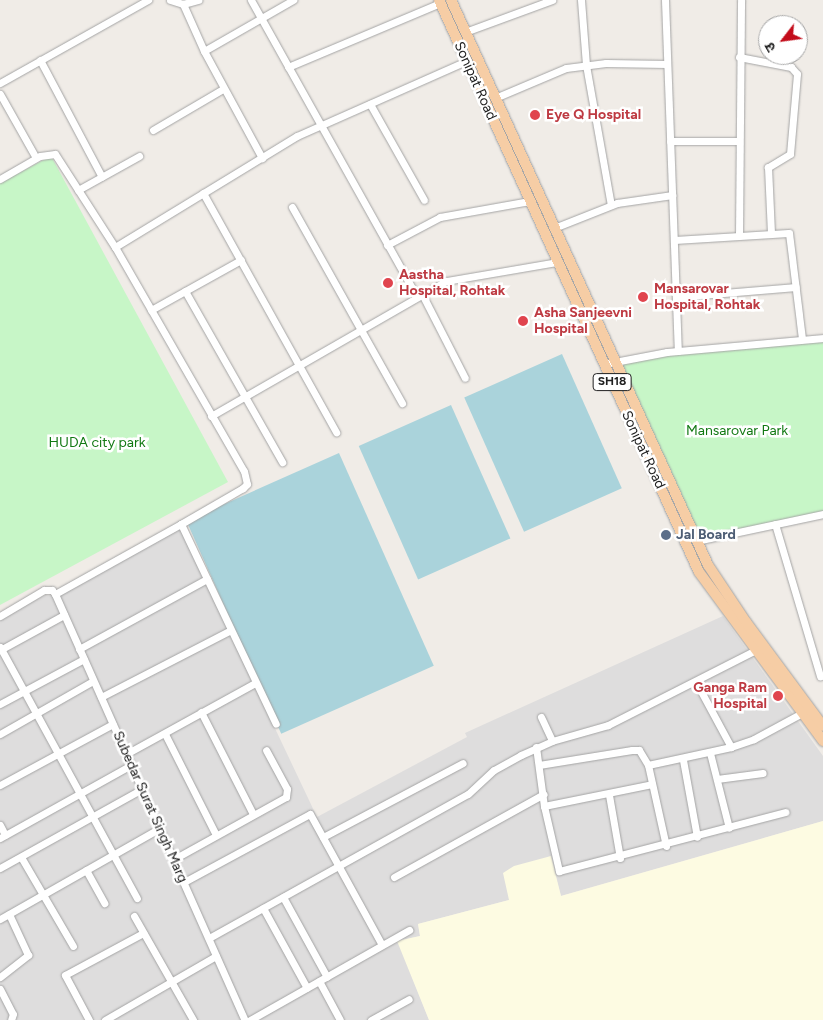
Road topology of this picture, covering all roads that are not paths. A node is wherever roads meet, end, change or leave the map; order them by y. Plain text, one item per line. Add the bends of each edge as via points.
1 (148, 0) edge
2 (170, 0) edge
3 (198, 0) edge
4 (252, 0) edge
5 (293, 0) edge
6 (451, 0) edge
7 (551, 0) edge
8 (581, 0) edge
9 (665, 0) edge
10 (741, 0) edge
11 (440, 2) edge
12 (183, 4) junction
13 (261, 18) junction
14 (465, 32) junction
15 (204, 51) junction
16 (740, 57) junction
17 (40, 60) junction
18 (466, 61) junction
19 (667, 64) junction
20 (586, 65) junction
21 (288, 67) junction
22 (0, 83) edge
23 (223, 89) junction
24 (0, 94) edge
25 (495, 98) junction
26 (370, 104) junction
27 (319, 126) junction
28 (153, 130) dead end
29 (739, 140) junction
30 (670, 141) junction
31 (139, 156) dead end
32 (36, 158) junction
33 (262, 158) junction
34 (102, 177) junction
35 (0, 179) edge
36 (78, 190) junction
37 (203, 193) junction
38 (672, 195) junction
39 (424, 200) dead end
40 (530, 201) junction
41 (611, 205) junction
42 (292, 207) dead end
43 (554, 228) junction
44 (771, 233) junction
45 (739, 236) junction
46 (674, 240) junction
47 (387, 245) junction
48 (115, 247) junction
49 (241, 260) junction
50 (557, 262) junction
51 (796, 287) junction
52 (185, 292) junction
53 (419, 296) junction
54 (676, 297) junction
55 (151, 310) junction
56 (361, 330) junction
57 (823, 338) edge
58 (802, 339) junction
59 (678, 351) junction
60 (617, 360) junction
61 (604, 364) junction
62 (299, 365) junction
63 (465, 378) dead end
64 (244, 396) junction
65 (402, 403) dead end
66 (211, 416) junction
67 (336, 432) dead end
68 (282, 462) dead end
69 (665, 486) junction
70 (823, 514) edge
71 (181, 524) junction
72 (775, 524) junction
73 (696, 541) junction
74 (207, 579) junction
75 (55, 594) junction
76 (64, 615) junction
77 (0, 616) edge
78 (231, 630) junction
79 (0, 649) edge
80 (79, 649) junction
81 (759, 649) junction
82 (84, 659) junction
83 (820, 676) dead end
84 (93, 681) junction
85 (696, 682) junction
86 (256, 683) junction
87 (24, 692) junction
88 (101, 697) junction
89 (0, 704) edge
90 (201, 712) junction
91 (802, 713) junction
92 (35, 714) junction
93 (541, 717) dead end
94 (113, 724) junction
95 (276, 724) dead end
96 (823, 726) edge
97 (0, 734) edge
98 (165, 734) junction
99 (552, 741) junction
100 (823, 741) edge
101 (536, 747) junction
102 (731, 747) junction
103 (266, 750) dead end
104 (710, 753) junction
105 (56, 754) junction
106 (126, 754) junction
107 (683, 760) junction
108 (463, 763) dead end
109 (131, 765) junction
110 (539, 765) junction
111 (648, 765) junction
112 (763, 773) dead end
113 (717, 779) junction
114 (652, 784) junction
115 (0, 785) edge
116 (142, 789) junction
117 (79, 794) junction
118 (544, 794) junction
119 (609, 795) junction
120 (544, 806) junction
121 (785, 812) dead end
122 (253, 814) junction
123 (92, 817) junction
124 (0, 825) edge
125 (160, 828) junction
126 (729, 828) junction
127 (216, 835) junction
128 (3, 836) edge
129 (323, 837) junction
130 (697, 837) junction
131 (666, 846) junction
132 (113, 854) junction
133 (21, 857) junction
134 (620, 858) junction
135 (174, 859) junction
136 (338, 866) junction
137 (0, 868) edge
138 (86, 870) junction
139 (394, 877) dead end
140 (184, 882) junction
141 (43, 894) junction
142 (283, 897) junction
143 (137, 898) dead end
144 (104, 903) dead end
145 (263, 908) junction
146 (9, 914) junction
147 (134, 916) dead end
148 (0, 919) edge
149 (409, 930) dead end
150 (143, 933) junction
151 (209, 938) junction
152 (73, 946) dead end
153 (382, 946) junction
154 (216, 956) junction
155 (327, 976) junction
156 (0, 977) edge
157 (319, 981) junction
158 (172, 982) junction
159 (307, 988) junction
160 (0, 989) edge
161 (409, 999) dead end
162 (116, 1017) edge
163 (11, 1020) edge
164 (89, 1020) edge
165 (105, 1020) edge
166 (194, 1020) edge
167 (244, 1020) edge
168 (250, 1020) edge
169 (340, 1020) edge
170 (371, 1020) edge

1 - 17 street
2 - 12 street
3 - 12 street
4 - 13 street
5 - 13 street
6 - 14 main road, Sonipat Road / SH18
7 - 14 street
8 - 20 street
9 - 19 street
10 - 16 street
11 - 18 main road, Sonipat Road / SH18
11 - 21 street
12 - 15 street
13 - 15 street
13 - 21 street
14 - 25 main road, Sonipat Road / SH18
15 - 23 street
16 - 29 street
16 - 44 street via 791,67 797,74 790,154 784,160 771,162 768,167
17 - 22 street
17 - 34 street
18 - 26 street
18 - 40 main road, Sonipat Road / SH18
19 - 20 street
19 - 30 street
20 - 25 street via 566,68
20 - 41 street
21 - 27 street
23 - 28 street
23 - 33 street
24 - 32 street
25 - 43 main road, Sonipat Road / SH18
26 - 27 street
26 - 39 street
27 - 33 street
27 - 47 street
29 - 30 street
29 - 45 street
30 - 38 street
31 - 34 street
32 - 35 street
32 - 36 street via 55,154
33 - 37 street
34 - 36 street
36 - 48 street
37 - 48 street
37 - 49 street
38 - 41 street
38 - 46 street
40 - 47 street via 440,217
40 - 50 main road, Sonipat Road / SH18
41 - 43 street
42 - 56 street
43 - 60 main road, Sonipat Road / SH18
44 - 45 street
44 - 51 street via 786,232 791,236
45 - 46 street
46 - 54 street
47 - 53 street
48 - 55 street
49 - 52 street
49 - 62 street
50 - 53 street via 446,281
50 - 61 main road, Sonipat Road / SH18
51 - 54 street
51 - 58 street
52 - 55 street
52 - 64 street
53 - 56 street
53 - 63 street
54 - 59 street
55 - 66 street
56 - 62 street
56 - 65 street
57 - 58 street
58 - 59 street
59 - 60 street
60 - 61 street
60 - 69 main road, Sonipat Road / SH18
61 - 69 main road, Sonipat Road / SH18
62 - 64 street
62 - 67 street
64 - 66 street
64 - 68 street
66 - 71 street via 244,471 246,484
69 - 73 main road, Sonipat Road / SH18
69 - 81 main road, Sonipat Road / SH18 via 700,572
70 - 72 street
71 - 74 street
71 - 75 street
72 - 73 street
72 - 83 street via 790,584
73 - 81 main road, Sonipat Road / SH18
74 - 78 street
74 - 80 street
75 - 76 street, Subedar Surat Singh Marg
75 - 77 street via 52,590 44,590
76 - 79 street
76 - 80 street, Subedar Surat Singh Marg
78 - 86 street
78 - 88 street
79 - 87 street
80 - 82 street, Subedar Surat Singh Marg
81 - 85 street
81 - 91 main road, Sonipat Road / SH18
81 - 96 main road, Sonipat Road / SH18
82 - 84 street, Subedar Surat Singh Marg
82 - 87 street
84 - 88 street, Subedar Surat Singh Marg
84 - 92 street
85 - 99 street via 608,725
85 - 102 street
86 - 90 street
86 - 95 street
87 - 89 street
87 - 92 street
88 - 94 street, Subedar Surat Singh Marg
90 - 98 street
90 - 122 street
91 - 100 main road, Sonipat Road / SH18
91 - 102 street via 754,739
92 - 97 street
92 - 105 street
93 - 99 street
94 - 105 street
94 - 106 street, Subedar Surat Singh Marg
98 - 106 street
98 - 127 street
99 - 101 street
101 - 110 street
101 - 136 street via 494,770 468,794
102 - 104 street
103 - 122 street via 288,793
104 - 107 street
104 - 113 street
105 - 115 street
105 - 117 street
106 - 109 street, Subedar Surat Singh Marg
107 - 111 street
107 - 130 street
108 - 129 street
109 - 116 street, Subedar Surat Singh Marg
109 - 117 street
110 - 111 street via 639,750
110 - 118 street
111 - 114 street
112 - 113 street
113 - 126 street
114 - 119 street
114 - 131 street
116 - 123 street
116 - 125 street, Subedar Surat Singh Marg
117 - 123 street
117 - 128 street
118 - 120 street
118 - 139 street
119 - 120 street
119 - 134 street
120 - 134 street via 557,870
121 - 126 street
122 - 127 street
123 - 132 street
123 - 133 street
124 - 128 street
125 - 132 street
125 - 135 street, Subedar Surat Singh Marg
126 - 130 street
127 - 135 street
129 - 136 street
129 - 140 street via 312,816 307,815 230,860
130 - 131 street
131 - 134 street
132 - 138 street
132 - 143 street
133 - 137 street
133 - 141 street
135 - 140 street, Subedar Surat Singh Marg
136 - 142 street
136 - 153 street
138 - 141 street
138 - 144 street
140 - 151 street, Subedar Surat Singh Marg
141 - 146 street
141 - 152 street
142 - 145 street
142 - 155 street
145 - 151 street
145 - 159 street
146 - 148 street
146 - 156 street via 28,955
147 - 150 street
149 - 153 street
150 - 158 street
150 - 164 street via 64,975
151 - 154 street, Subedar Surat Singh Marg
153 - 155 street
154 - 158 street
154 - 167 street, Subedar Surat Singh Marg
155 - 157 street
157 - 159 street
157 - 169 street
158 - 162 street
158 - 166 street
159 - 168 street
160 - 163 street via 13,1014
161 - 170 street
162 - 165 street

